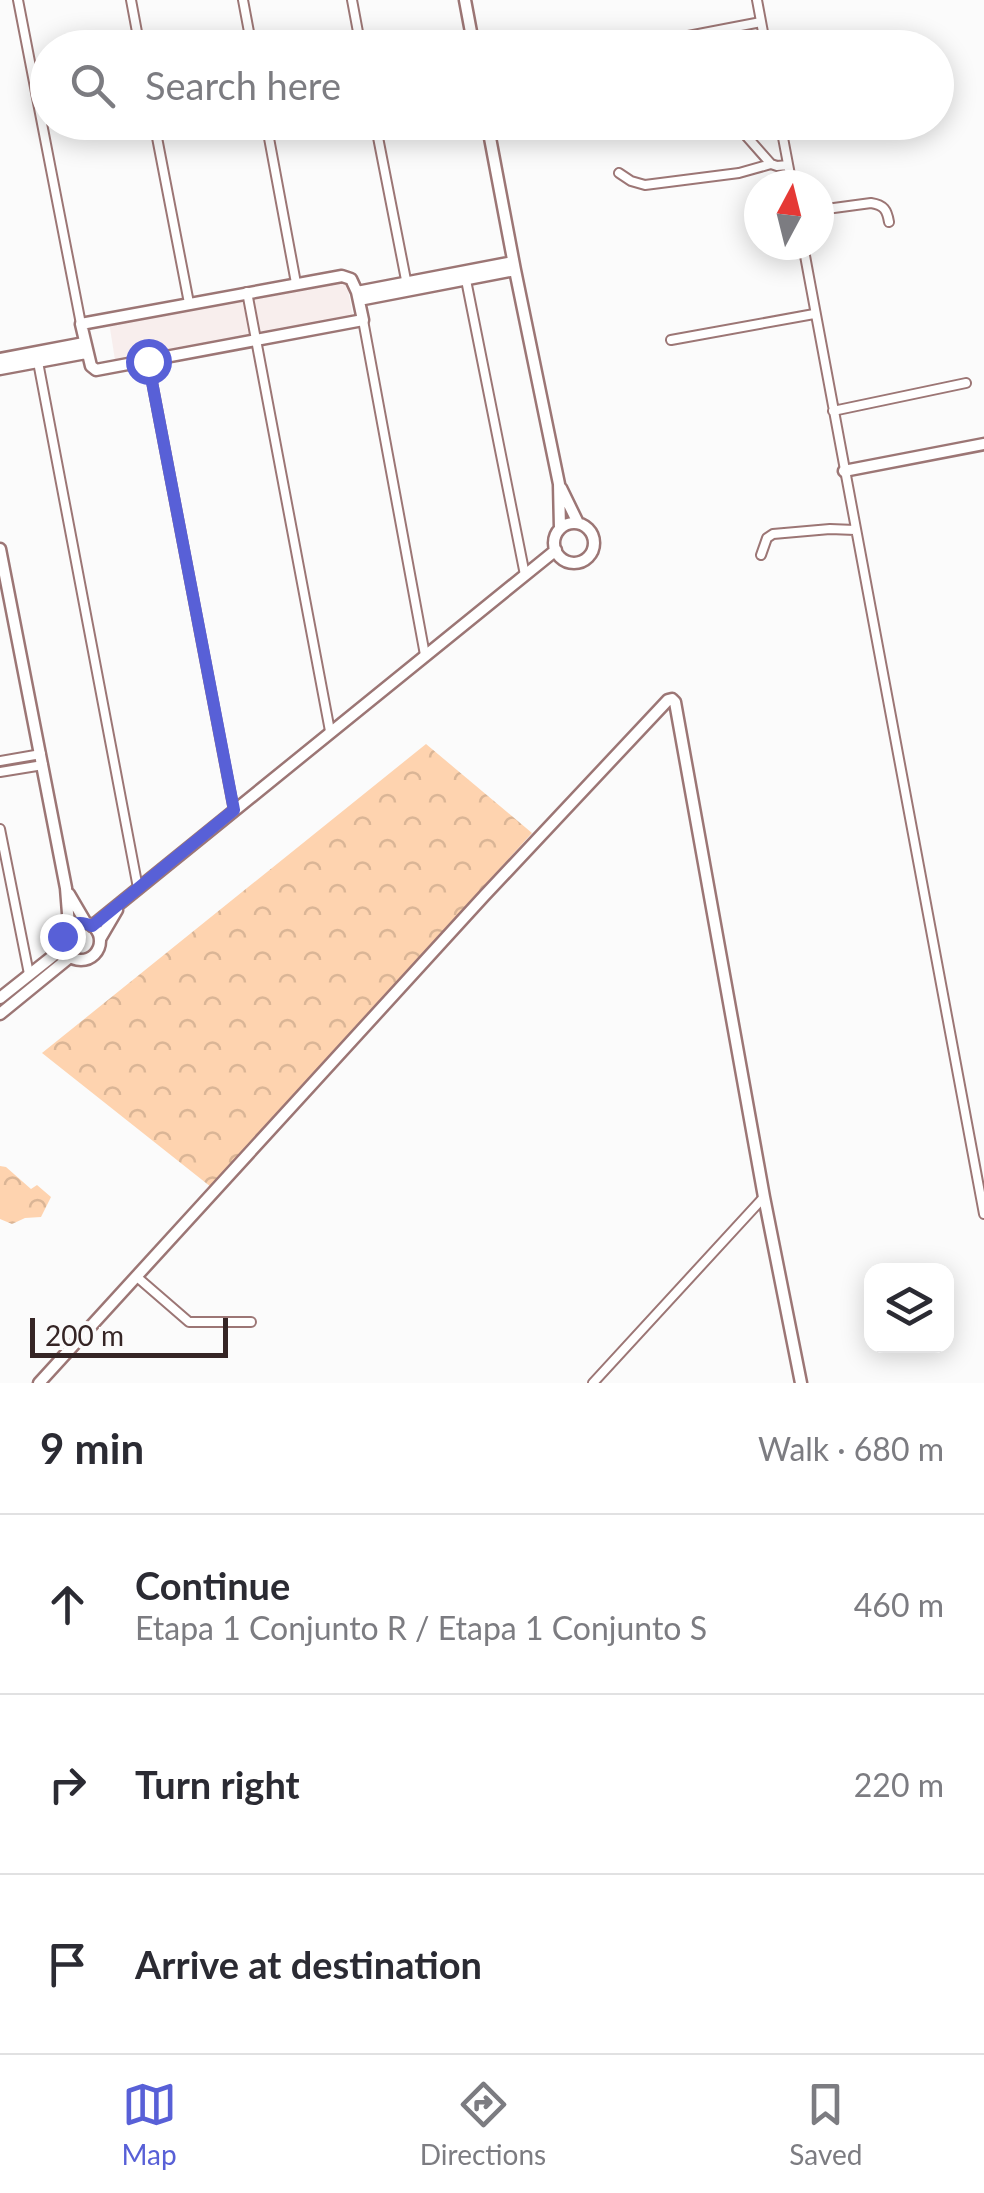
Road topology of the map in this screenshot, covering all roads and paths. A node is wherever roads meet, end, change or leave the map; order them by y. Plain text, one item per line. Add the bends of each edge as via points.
1 (18, 0) edge
2 (131, 0) edge
3 (243, 0) edge
4 (352, 0) edge
5 (465, 0) edge
6 (757, 0) edge
7 (761, 22) junction
8 (137, 30) edge
9 (249, 30) edge
10 (358, 30) edge
11 (471, 30) edge
12 (719, 30) edge
13 (763, 30) edge
14 (30, 62) edge
15 (45, 140) edge
16 (158, 140) edge
17 (269, 140) edge
18 (379, 140) edge
19 (491, 140) edge
20 (750, 140) edge
21 (783, 140) edge
22 (771, 164) junction
23 (788, 165) junction
24 (789, 170) edge
25 (618, 172) dead end
26 (834, 208) edge
27 (889, 222) dead end
28 (805, 260) edge
29 (514, 266) junction
30 (466, 280) junction
31 (296, 283) junction
32 (407, 286) junction
33 (247, 292) junction
34 (358, 296) junction
35 (189, 302) junction
36 (814, 314) junction
37 (362, 320) junction
38 (81, 324) junction
39 (671, 340) dead end
40 (255, 341) junction
41 (85, 348) junction
42 (0, 359) edge
43 (148, 361) junction
44 (38, 362) junction
45 (0, 369) edge
46 (966, 383) dead end
47 (832, 411) junction
48 (984, 444) edge
49 (844, 471) junction
50 (559, 484) junction
51 (578, 523) junction
52 (560, 528) junction
53 (856, 530) junction
54 (0, 550) edge
55 (556, 550) junction
56 (760, 555) dead end
57 (526, 575) junction
58 (425, 655) junction
59 (330, 731) junction
60 (42, 760) junction
61 (0, 762) edge
62 (0, 772) edge
63 (234, 810) junction
64 (0, 830) edge
65 (66, 888) junction
66 (138, 888) junction
67 (120, 904) junction
68 (89, 924) junction
69 (69, 926) junction
70 (100, 939) junction
71 (66, 953) junction
72 (30, 974) junction
73 (0, 998) edge
74 (0, 1014) edge
75 (764, 1197) junction
76 (984, 1214) edge
77 (137, 1277) junction
78 (251, 1322) dead end
79 (39, 1383) edge
80 (593, 1383) edge
81 (801, 1383) edge

1 - 14 street
2 - 8 street
3 - 9 street
4 - 10 street
5 - 11 street
6 - 7 street
7 - 12 street
7 - 13 street
15 - 38 street
16 - 35 street
17 - 31 street
18 - 32 street
19 - 29 street
20 - 22 street
21 - 23 street
22 - 23 street
22 - 25 street via 646,185
23 - 24 street
26 - 27 street via 878,204
28 - 36 street
29 - 30 street
29 - 32 street
29 - 50 street
30 - 32 street
30 - 57 street
31 - 33 street
31 - 34 street via 345,276
32 - 34 street
33 - 35 street
33 - 40 street
34 - 37 street
35 - 38 street
36 - 39 street
36 - 47 street
37 - 40 street
37 - 58 street
38 - 41 street
40 - 43 street
40 - 59 street
41 - 42 street
41 - 43 street via 94,370
41 - 44 street
43 - 63 street
44 - 45 street
44 - 66 street
46 - 47 street
47 - 49 street
48 - 49 street
49 - 53 street
50 - 51 street
50 - 52 street
51 - 52 street
51 - 55 street via 592,535 587,558 569,562
52 - 55 street
53 - 56 street via 773,534
53 - 76 street
54 - 60 street
55 - 57 street
57 - 58 street
58 - 59 street
59 - 63 street
60 - 61 street
60 - 62 street
60 - 65 street
63 - 66 street
64 - 72 street
65 - 68 street
65 - 69 street
66 - 67 street
67 - 68 street
67 - 70 street
68 - 69 street
68 - 70 street
69 - 71 street via 62,936
70 - 71 street via 94,956 82,960
71 - 72 street
71 - 74 street
72 - 73 street
75 - 77 street via 670,700
75 - 80 street
75 - 81 street
77 - 78 street via 189,1322
77 - 79 street

